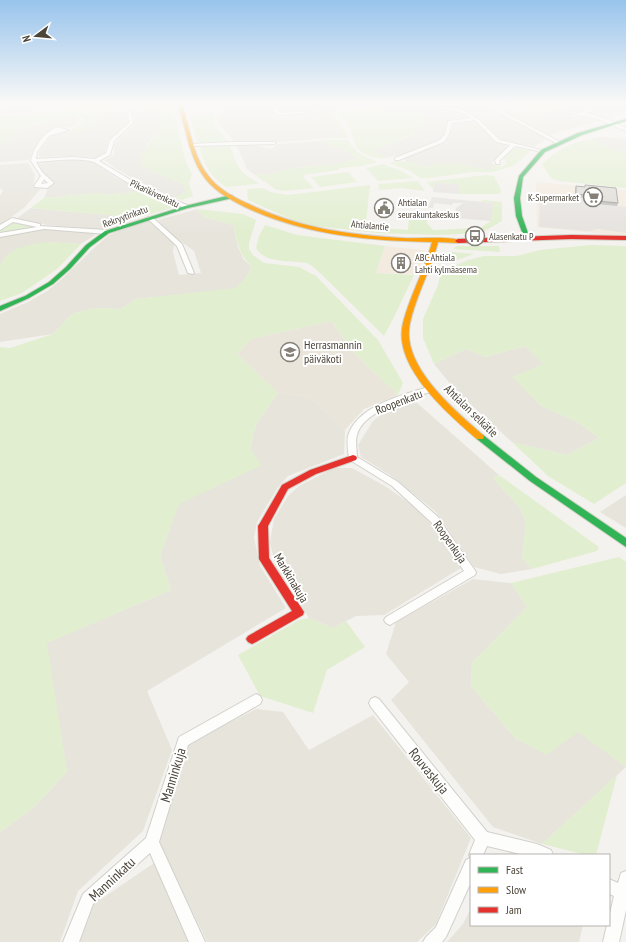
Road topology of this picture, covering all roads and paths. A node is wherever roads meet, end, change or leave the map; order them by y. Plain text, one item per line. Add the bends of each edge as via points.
1 (39, 147) edge
2 (110, 147) edge
3 (192, 147) edge
4 (429, 147) edge
5 (511, 147) edge
6 (523, 147) edge
7 (552, 147) edge
8 (543, 151) junction
9 (396, 159) dead end
10 (33, 161) junction
11 (96, 161) junction
12 (498, 163) dead end
13 (43, 177) dead end
14 (231, 197) junction
15 (187, 207) junction
16 (150, 218) junction
17 (44, 227) junction
18 (0, 228) edge
19 (107, 232) junction
20 (0, 235) edge
21 (626, 238) edge
22 (527, 239) junction
23 (435, 241) junction
24 (191, 273) dead end
25 (0, 309) edge
26 (431, 389) junction
27 (353, 458) junction
28 (626, 543) edge
29 (390, 620) dead end
30 (252, 639) dead end
31 (256, 700) dead end
32 (375, 703) dead end
33 (483, 838) junction
34 (152, 842) junction
35 (476, 854) edge
36 (544, 854) edge
37 (470, 867) edge
38 (626, 878) edge
39 (610, 886) edge
40 (623, 893) junction
41 (71, 942) edge
42 (197, 942) edge
43 (431, 942) edge
44 (612, 942) edge

1 - 10 street
2 - 11 street via 108,154
3 - 14 street, Ahtialantie via 200,167 210,181
4 - 9 street
5 - 12 street
6 - 8 street
7 - 8 street
8 - 22 street via 522,176 517,198 519,216
10 - 11 street, Pikarikivenkatu via 81,158
10 - 13 street
11 - 15 street, Pikarikivenkatu via 132,183
14 - 15 street, Rekryytinkatu
14 - 23 street, Ahtialantie via 273,219 313,230
15 - 16 street, Rekryytinkatu
16 - 19 street, Rekryytinkatu
16 - 24 street via 180,245
17 - 18 street via 12,220
17 - 19 street
17 - 20 street
19 - 25 street, Rekryytinkatu via 88,246 51,282 27,297
21 - 22 street, Ahtialantie
22 - 23 street, Ahtialantie
23 - 26 street, Ahtialan selkätie via 406,322 405,336 408,352 416,369
26 - 27 street, Roopenkatu via 367,414 353,434
26 - 28 street, Ahtialan selkätie via 498,453 535,482
27 - 29 street, Roopenkuja via 395,484 434,519 471,572
27 - 30 street, Markkinakuja via 313,472 285,487 263,526 264,559 299,612
31 - 34 street, Manninkuja via 183,741
32 - 33 street, Rouvaskuja
33 - 35 street
33 - 36 street via 537,850
34 - 41 street, Manninkatu via 88,899
34 - 42 street
37 - 43 street via 441,932
38 - 40 street
39 - 40 street
40 - 44 street

